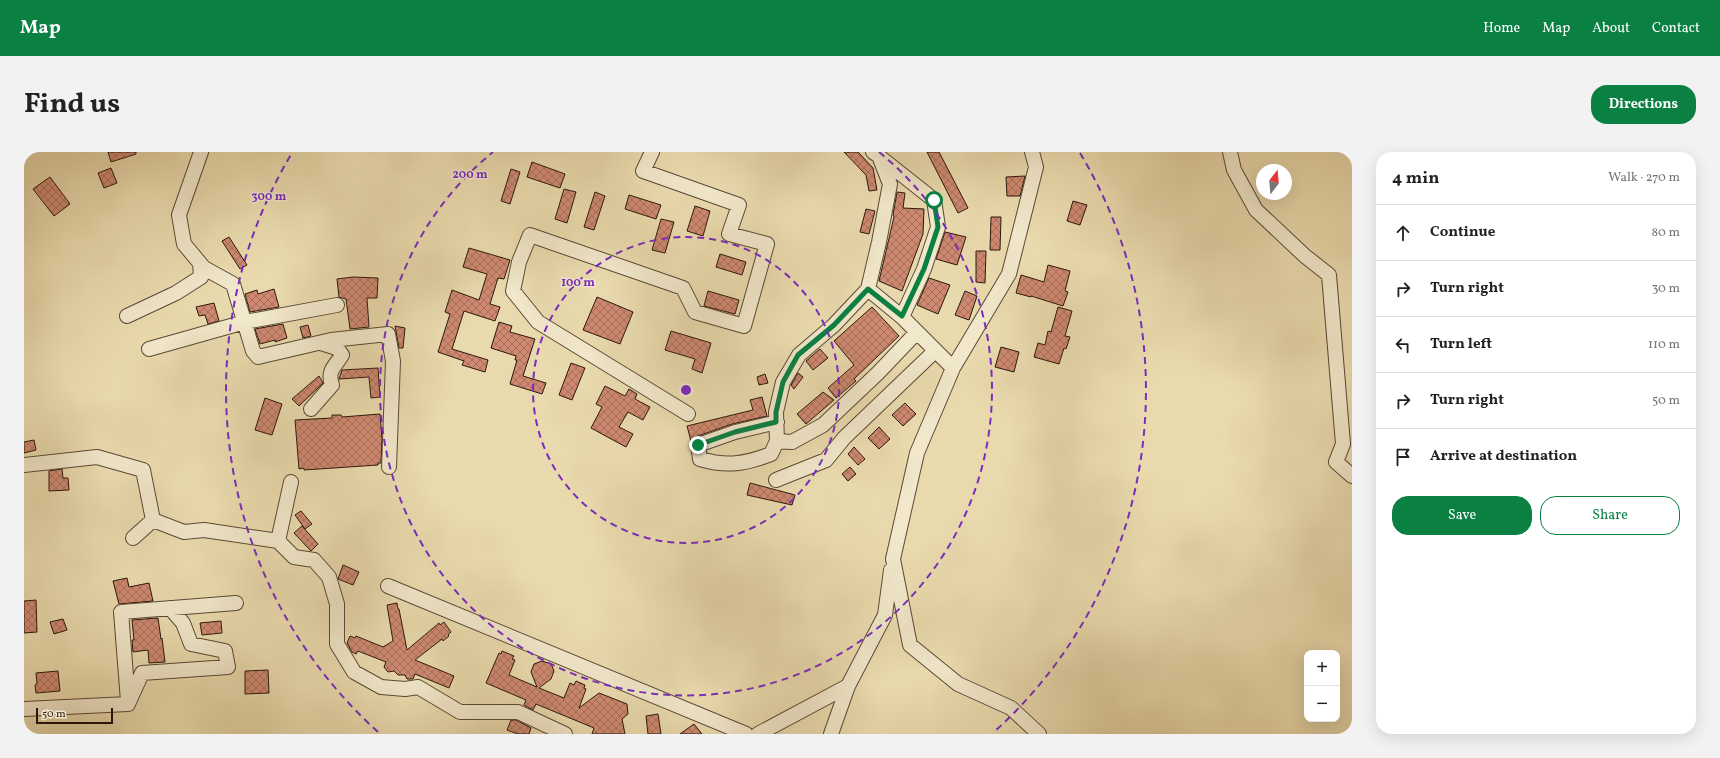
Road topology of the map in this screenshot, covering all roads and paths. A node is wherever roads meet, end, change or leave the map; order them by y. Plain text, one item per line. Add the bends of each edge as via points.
1 (201, 152) edge
2 (652, 152) edge
3 (1032, 152) edge
4 (1230, 152) edge
5 (876, 154) edge
6 (200, 263) junction
7 (868, 289) junction
8 (337, 306) dead end
9 (127, 316) dead end
10 (902, 316) junction
11 (245, 322) junction
12 (917, 332) junction
13 (318, 343) junction
14 (149, 349) dead end
15 (936, 351) junction
16 (953, 368) junction
17 (311, 409) dead end
18 (688, 414) dead end
19 (776, 422) junction
20 (777, 441) junction
21 (24, 465) edge
22 (389, 466) dead end
23 (1352, 476) edge
24 (776, 480) dead end
25 (291, 482) dead end
26 (153, 520) junction
27 (133, 538) dead end
28 (278, 541) junction
29 (893, 559) junction
30 (388, 586) dead end
31 (236, 603) dead end
32 (170, 608) junction
33 (848, 686) junction
34 (128, 704) junction
35 (24, 709) edge
36 (565, 734) edge
37 (746, 734) edge
38 (758, 734) edge
39 (832, 734) edge
40 (1039, 734) edge

1 - 6 street via 179,215 184,244
2 - 18 street via 643,171 739,206 729,234 767,244 744,326 694,312 683,288 530,235 519,262 513,291 538,322
3 - 16 street via 1036,166 1009,274
4 - 23 street via 1234,170 1256,210 1305,256 1330,275 1343,444 1336,462
5 - 7 street via 890,184
5 - 10 street via 934,200 938,227 924,269
6 - 9 street via 201,277 176,293
6 - 11 street via 204,268 233,284
7 - 10 street
7 - 19 street via 834,325 798,355 783,382
8 - 11 street
10 - 12 street
11 - 13 street via 253,351 258,357
11 - 14 street
12 - 15 street
12 - 20 street via 878,374 823,425 792,442
13 - 17 street via 337,348 342,355 332,368 332,385
13 - 22 street via 388,334 393,361
15 - 16 street
15 - 24 street via 844,438 826,460
16 - 29 street via 918,453
19 - 20 street
19 - 20 street via 735,432 698,445 700,459 717,464 749,462 771,454
21 - 26 street via 97,457 143,470
25 - 28 street
26 - 27 street
26 - 28 street via 184,532 204,530
28 - 36 street via 294,557 314,560 329,577 337,604 337,644 354,672 381,687 418,688 460,712 518,712
29 - 33 street via 885,615
29 - 40 street via 910,645 958,684 1010,708
30 - 37 street
31 - 32 street
32 - 34 street via 121,612
32 - 34 street via 184,623 191,644 225,651 228,667 142,673
33 - 38 street
33 - 39 street
34 - 35 street

